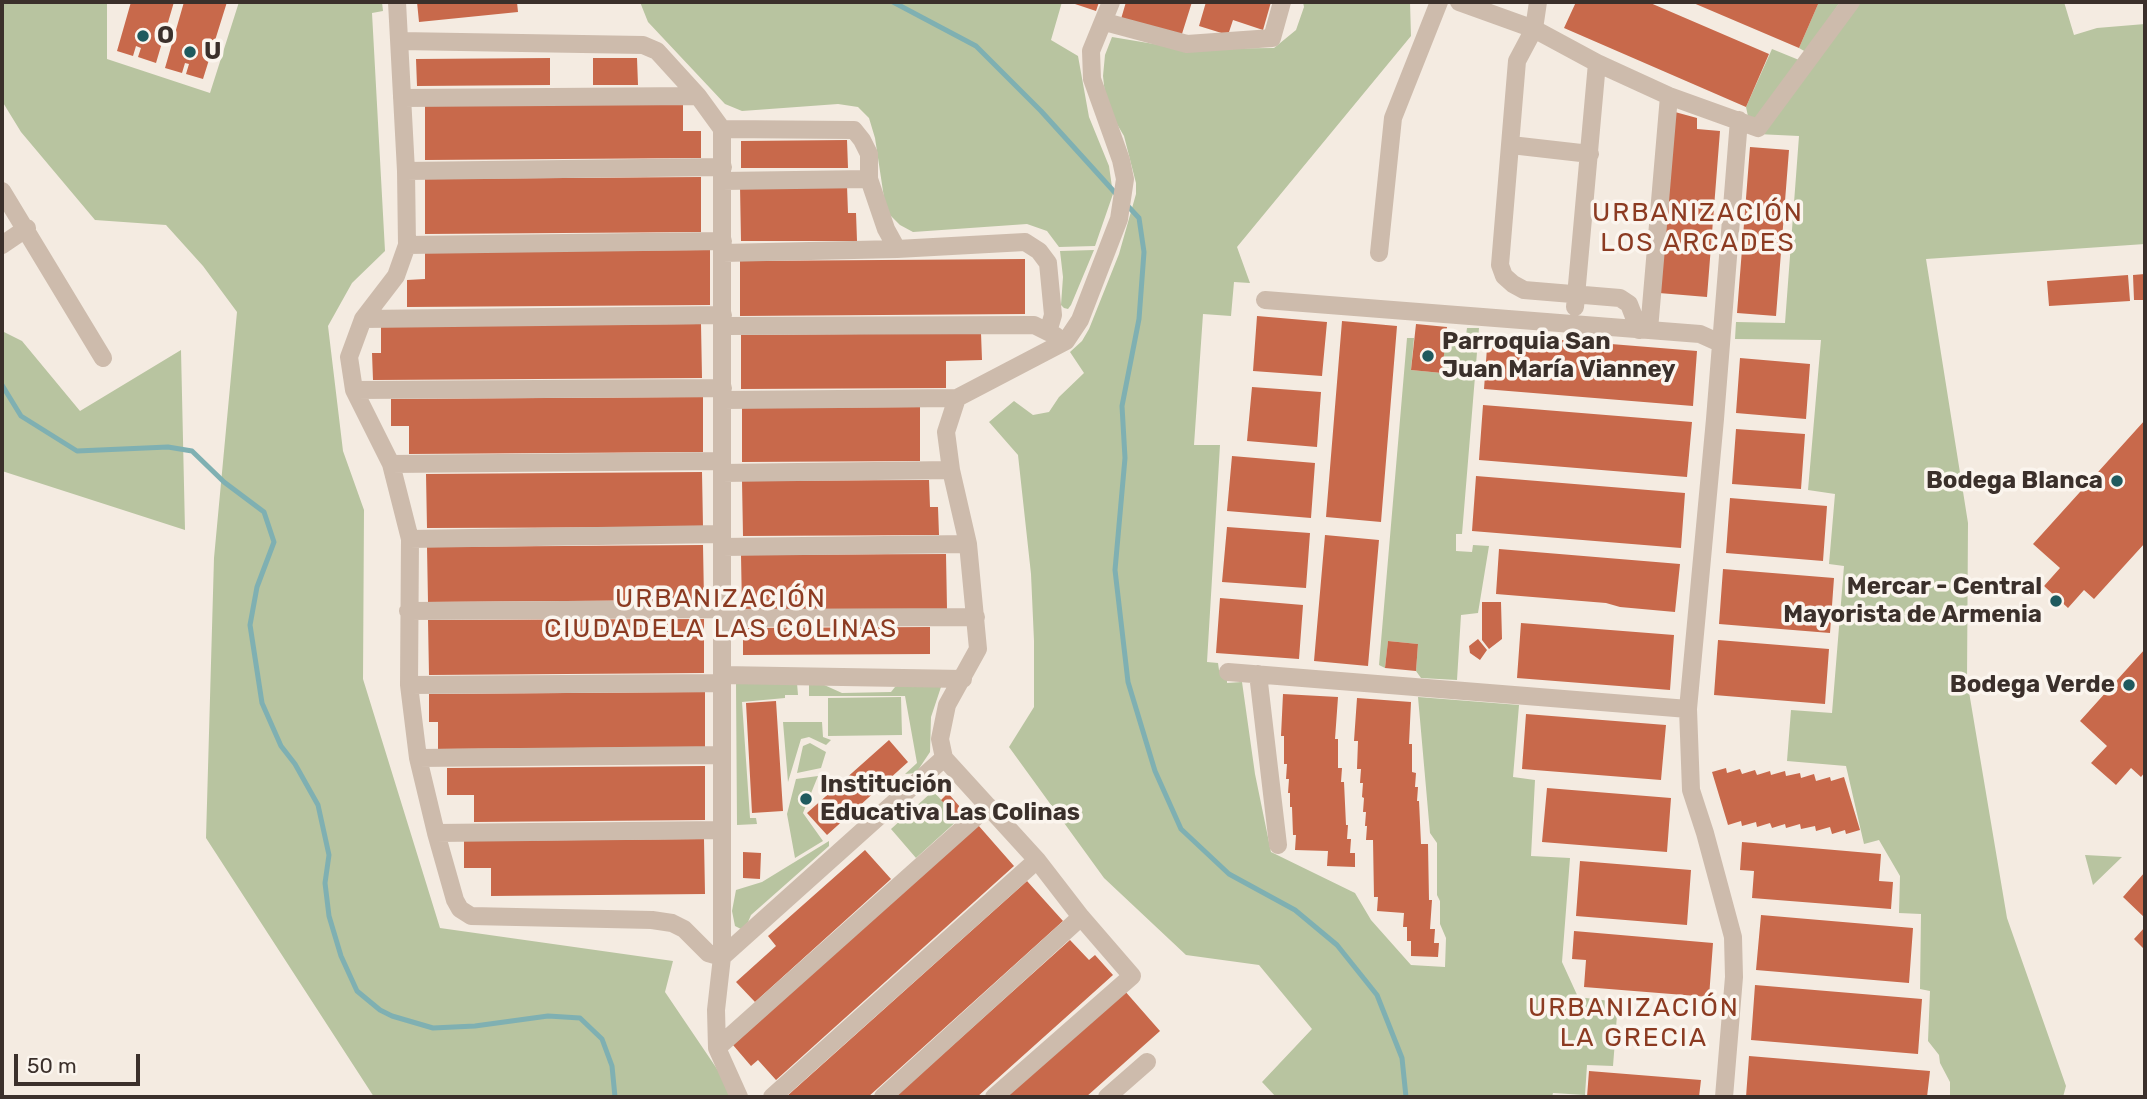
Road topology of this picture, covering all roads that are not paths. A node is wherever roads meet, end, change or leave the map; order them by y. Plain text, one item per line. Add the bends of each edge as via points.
1 (397, 2) edge
2 (1111, 2) edge
3 (1283, 2) edge
4 (1439, 2) edge
5 (1458, 2) edge
6 (1538, 2) edge
7 (1851, 2) edge
8 (1105, 22) junction
9 (1534, 29) junction
10 (400, 41) junction
11 (1597, 63) junction
12 (698, 96) junction
13 (1669, 96) junction
14 (402, 99) junction
15 (1739, 120) junction
16 (722, 129) junction
17 (1511, 145) junction
18 (1590, 154) junction
19 (407, 171) junction
20 (723, 174) junction
21 (869, 179) junction
22 (2, 191) edge
23 (27, 228) junction
24 (2, 245) edge
25 (407, 245) junction
26 (723, 247) junction
27 (897, 249) junction
28 (1379, 253) dead end
29 (1576, 296) junction
30 (1265, 300) dead end
31 (363, 319) junction
32 (723, 321) junction
33 (1574, 323) junction
34 (1644, 330) junction
35 (1048, 332) junction
36 (1066, 341) junction
37 (1720, 343) junction
38 (103, 358) dead end
39 (354, 390) junction
40 (723, 394) junction
41 (957, 398) junction
42 (391, 464) junction
43 (722, 467) junction
44 (951, 470) junction
45 (410, 538) junction
46 (722, 540) junction
47 (968, 544) junction
48 (408, 611) junction
49 (722, 613) junction
50 (976, 617) junction
51 (1228, 672) dead end
52 (1258, 674) junction
53 (722, 679) junction
54 (963, 679) junction
55 (410, 685) junction
56 (1688, 709) junction
57 (722, 755) junction
58 (418, 758) junction
59 (944, 758) junction
60 (988, 806) junction
61 (721, 830) junction
62 (436, 833) junction
63 (1278, 845) dead end
64 (1037, 860) junction
65 (1081, 917) junction
66 (722, 957) junction
67 (717, 1048) junction
68 (1147, 1062) dead end
69 (739, 1097) edge
70 (772, 1097) edge
71 (883, 1097) edge
72 (994, 1097) edge
73 (1107, 1097) edge
74 (1724, 1097) edge

1 - 10 street
2 - 8 street
3 - 8 street via 1272,38 1187,44
4 - 28 street via 1393,118
5 - 9 street
6 - 9 street
7 - 15 street via 1758,128
8 - 36 street via 1091,51 1092,79 1125,179 1119,219 1080,320
9 - 11 street
9 - 17 street via 1517,61
10 - 12 street via 643,45 657,51
10 - 14 street
11 - 13 street
11 - 18 street
12 - 14 street
12 - 16 street
13 - 15 street
13 - 34 street
14 - 19 street
15 - 37 street
16 - 20 street
16 - 21 street via 854,130 869,154
17 - 18 street
17 - 29 street via 1500,265 1504,276 1524,290
18 - 29 street
19 - 20 street
19 - 25 street
20 - 21 street
20 - 26 street
21 - 27 street
22 - 23 street
23 - 24 street
23 - 38 street
25 - 26 street
25 - 31 street via 396,276
26 - 27 street
26 - 32 street
27 - 35 street via 1025,243 1048,263 1053,315
29 - 33 street
29 - 34 street via 1620,298 1629,304
30 - 33 street
31 - 32 street
31 - 39 street via 349,357
32 - 35 street via 1034,325
32 - 40 street
33 - 34 street
34 - 37 street via 1700,334
35 - 36 street
36 - 41 street
37 - 56 street
39 - 40 street
39 - 42 street
40 - 41 street
40 - 43 street
41 - 44 street via 946,432
42 - 43 street
42 - 45 street
43 - 44 street
43 - 46 street
44 - 47 street
45 - 46 street
45 - 48 street
46 - 47 street
46 - 49 street
47 - 50 street
48 - 49 street
48 - 55 street
49 - 50 street
49 - 53 street
50 - 54 street via 978,649
51 - 52 street
52 - 56 street
52 - 63 street
53 - 54 street
53 - 55 street
53 - 57 street
54 - 59 street via 947,705 940,740
55 - 58 street
56 - 74 street via 1691,790 1733,937
57 - 58 street
57 - 61 street
58 - 62 street
59 - 60 street
59 - 66 street
60 - 64 street
60 - 67 street
61 - 62 street
61 - 66 street
62 - 66 street via 455,900 471,916 672,923 708,953
64 - 65 street
64 - 70 street
65 - 71 street
65 - 72 street via 1132,976
66 - 67 street
67 - 69 street
68 - 73 street

